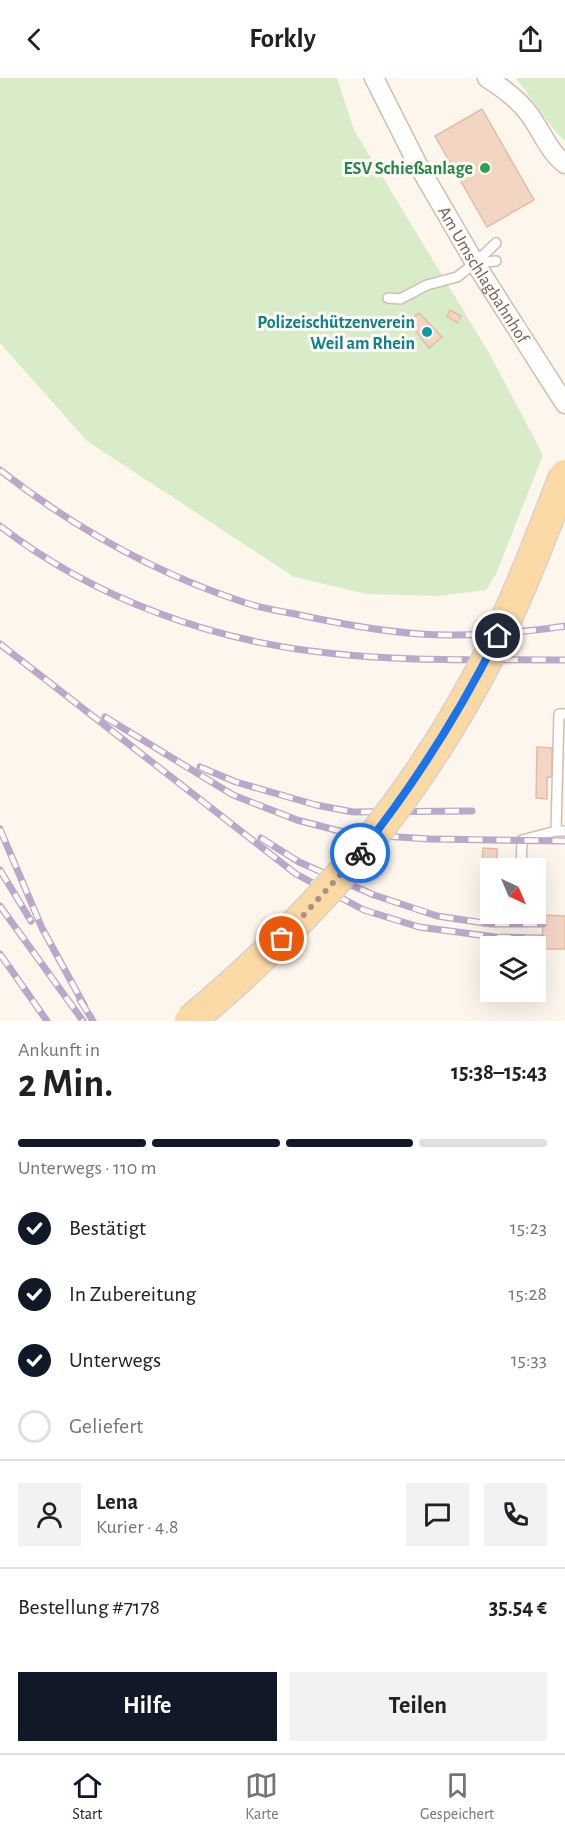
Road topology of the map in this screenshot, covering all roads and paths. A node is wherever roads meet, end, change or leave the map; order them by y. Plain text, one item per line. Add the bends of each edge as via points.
1 (374, 78) edge
2 (487, 78) edge
3 (565, 164) edge
4 (496, 243) dead end
5 (496, 261) dead end
6 (476, 263) junction
7 (388, 298) dead end
8 (565, 404) edge
9 (565, 476) edge
10 (565, 714) edge
11 (560, 831) edge
12 (521, 858) edge
13 (190, 1021) edge

1 - 6 street, Am Umschlagbahnhof via 418,165
2 - 3 street via 508,91 529,114
4 - 6 lane
5 - 6 lane
6 - 7 lane via 457,277 427,285 400,299
6 - 8 street, Am Umschlagbahnhof
9 - 13 main road, bridge via 498,636 454,718 412,784 356,859 317,903
10 - 11 lane via 559,714
11 - 12 lane via 522,840

